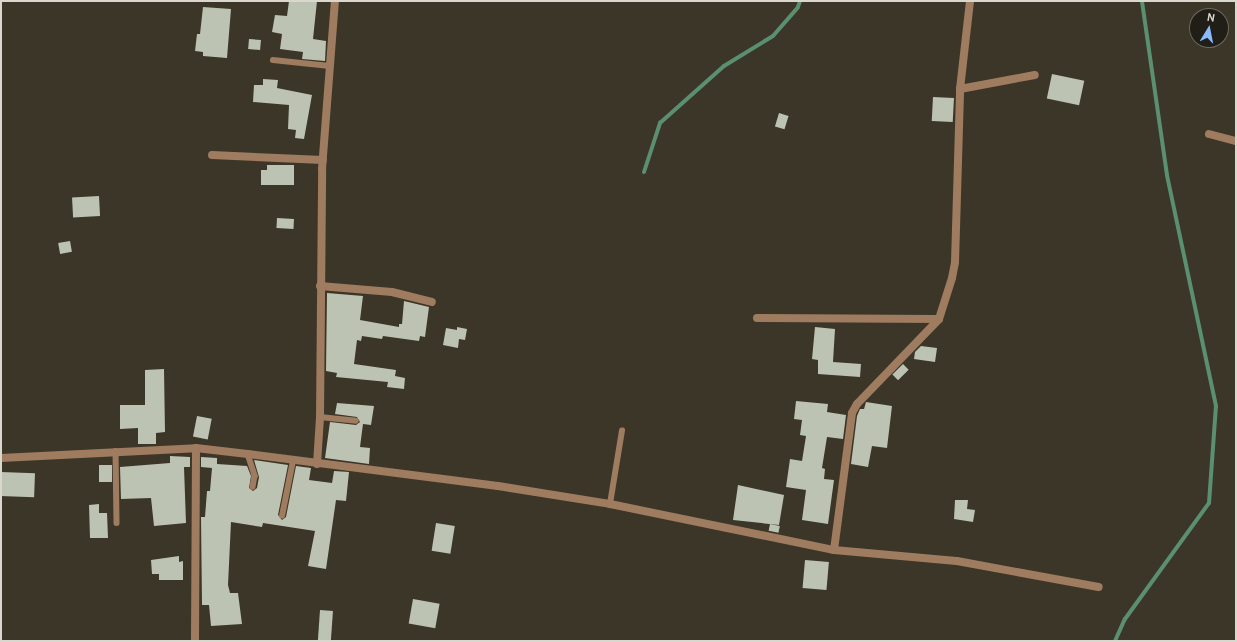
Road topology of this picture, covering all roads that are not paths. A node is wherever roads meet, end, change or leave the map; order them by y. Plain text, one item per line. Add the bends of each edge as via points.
1 (335, 1) edge
2 (970, 1) edge
3 (273, 60) dead end
4 (330, 66) junction
5 (1034, 75) dead end
6 (960, 89) junction
7 (1209, 134) dead end
8 (1236, 141) edge
9 (212, 155) dead end
10 (323, 160) junction
11 (320, 286) junction
12 (432, 302) dead end
13 (757, 318) dead end
14 (939, 320) junction
15 (320, 417) junction
16 (356, 421) dead end
17 (622, 430) dead end
18 (196, 448) junction
19 (116, 451) junction
20 (248, 454) junction
21 (1, 458) edge
22 (293, 461) junction
23 (317, 464) junction
24 (253, 487) dead end
25 (610, 504) junction
26 (282, 516) dead end
27 (117, 524) dead end
28 (834, 550) junction
29 (1099, 587) dead end
30 (195, 641) edge

1 - 4 street
2 - 6 street
3 - 4 lane
4 - 10 street
5 - 6 street
6 - 14 street via 955,262 950,290
7 - 8 street
9 - 10 street
10 - 11 street
11 - 12 street via 392,292
11 - 15 street
13 - 14 street
14 - 28 street via 857,404 852,413
15 - 16 lane
15 - 23 street
17 - 25 lane
18 - 19 street
18 - 20 street
18 - 30 street
19 - 21 street
19 - 27 lane
20 - 22 street
20 - 24 lane via 255,476
22 - 23 street
22 - 26 lane
23 - 25 street via 498,486
25 - 28 street
28 - 29 street via 957,561

